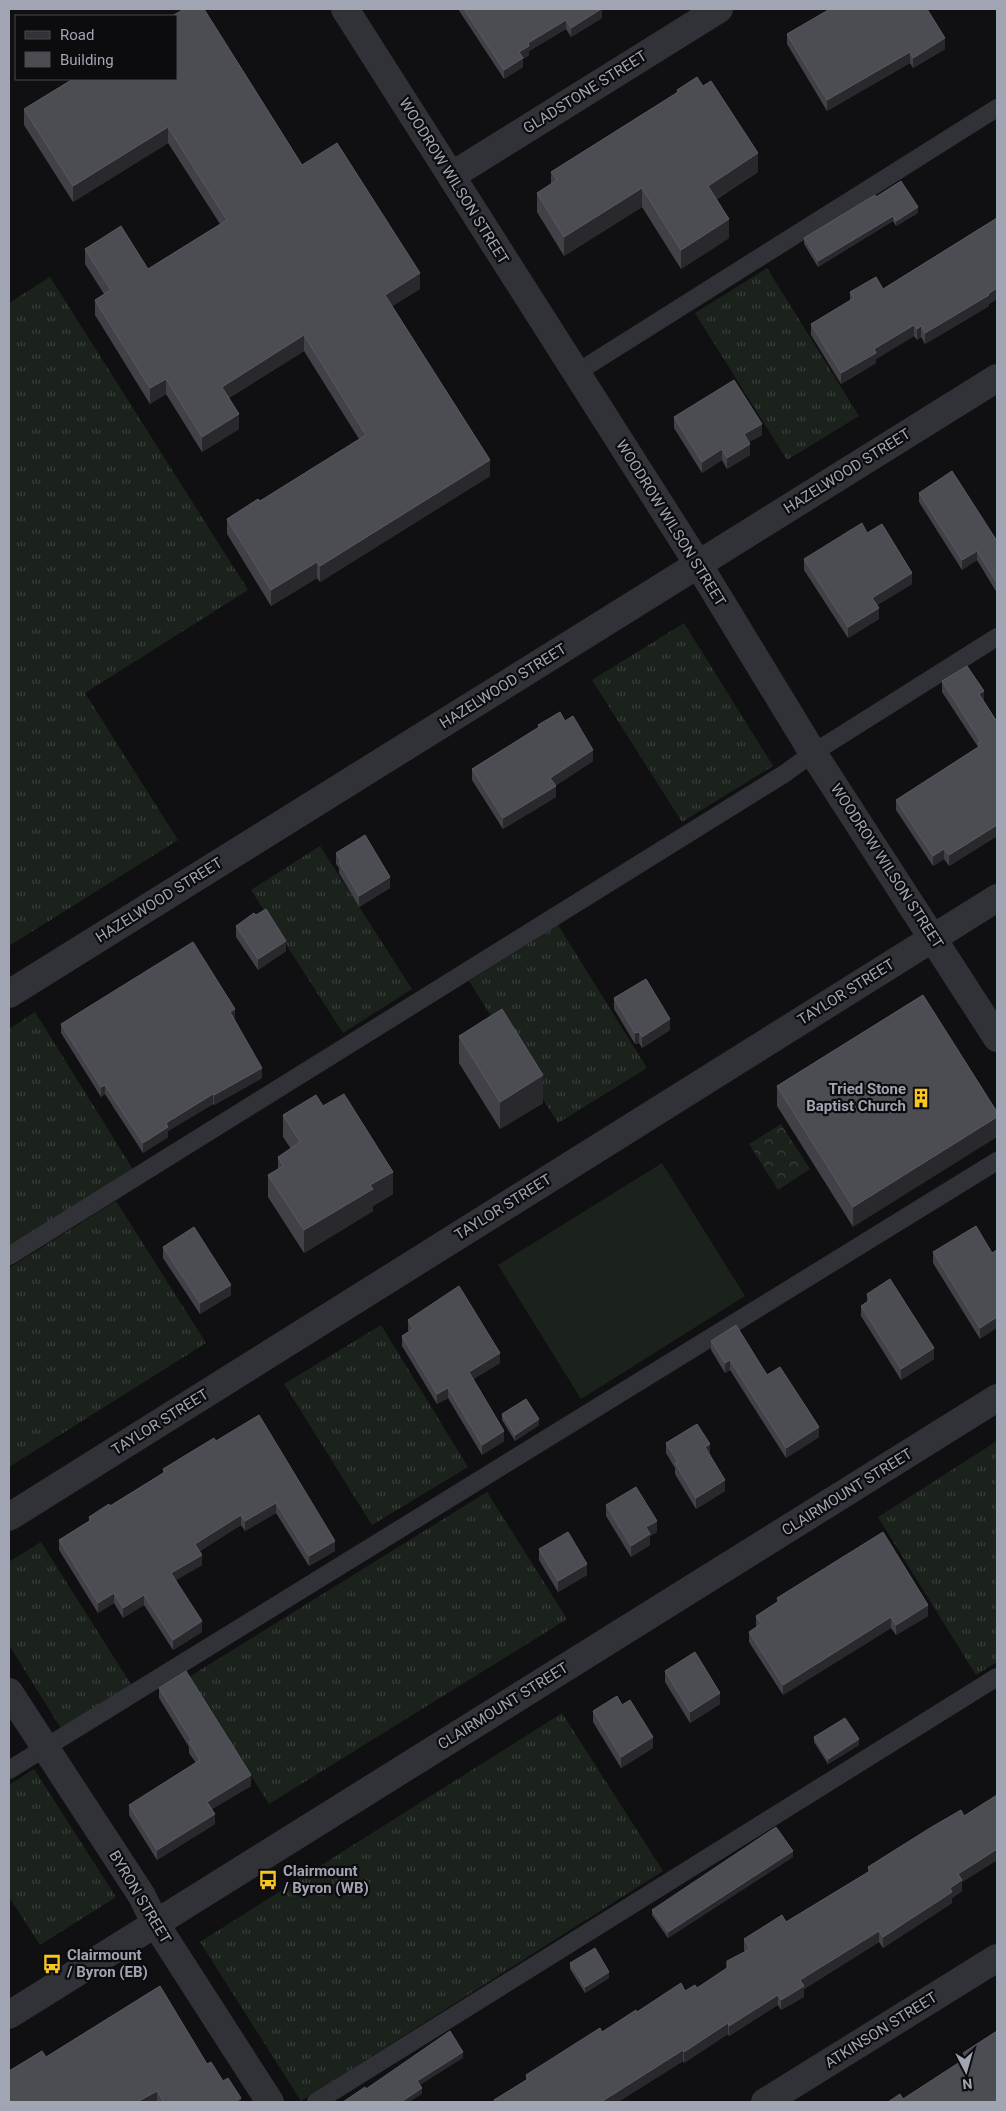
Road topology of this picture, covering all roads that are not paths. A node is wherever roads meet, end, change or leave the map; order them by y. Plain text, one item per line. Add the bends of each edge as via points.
1 (345, 9) edge
2 (719, 9) edge
3 (997, 108) edge
4 (451, 176) junction
5 (576, 373) junction
6 (997, 378) edge
7 (698, 564) junction
8 (997, 638) edge
9 (813, 753) junction
10 (997, 898) edge
11 (934, 938) junction
12 (9, 994) edge
13 (997, 1038) edge
14 (997, 1161) edge
15 (9, 1256) edge
16 (997, 1398) edge
17 (9, 1517) edge
18 (997, 1677) edge
19 (9, 1692) edge
20 (45, 1747) junction
21 (9, 1770) edge
22 (155, 1923) junction
23 (997, 1958) edge
24 (9, 2015) edge
25 (270, 2102) edge
26 (316, 2102) edge
27 (765, 2102) edge

1 - 4 street, WOODROW WILSON STREET
2 - 4 street, GLADSTONE STREET
3 - 5 lane
4 - 5 street, WOODROW WILSON STREET
5 - 7 street, WOODROW WILSON STREET
6 - 7 street, HAZELWOOD STREET
7 - 9 street, WOODROW WILSON STREET
7 - 12 street, HAZELWOOD STREET
8 - 9 lane
9 - 11 street, WOODROW WILSON STREET
9 - 15 lane
10 - 11 street, TAYLOR STREET
11 - 13 street, WOODROW WILSON STREET
11 - 17 street, TAYLOR STREET
14 - 20 lane
16 - 22 street, CLAIRMOUNT STREET
18 - 26 lane
19 - 20 street, BYRON STREET
20 - 21 lane
20 - 22 street, BYRON STREET via 142,1896
22 - 24 street, CLAIRMOUNT STREET
22 - 25 street, BYRON STREET
23 - 27 street, ATKINSON STREET

